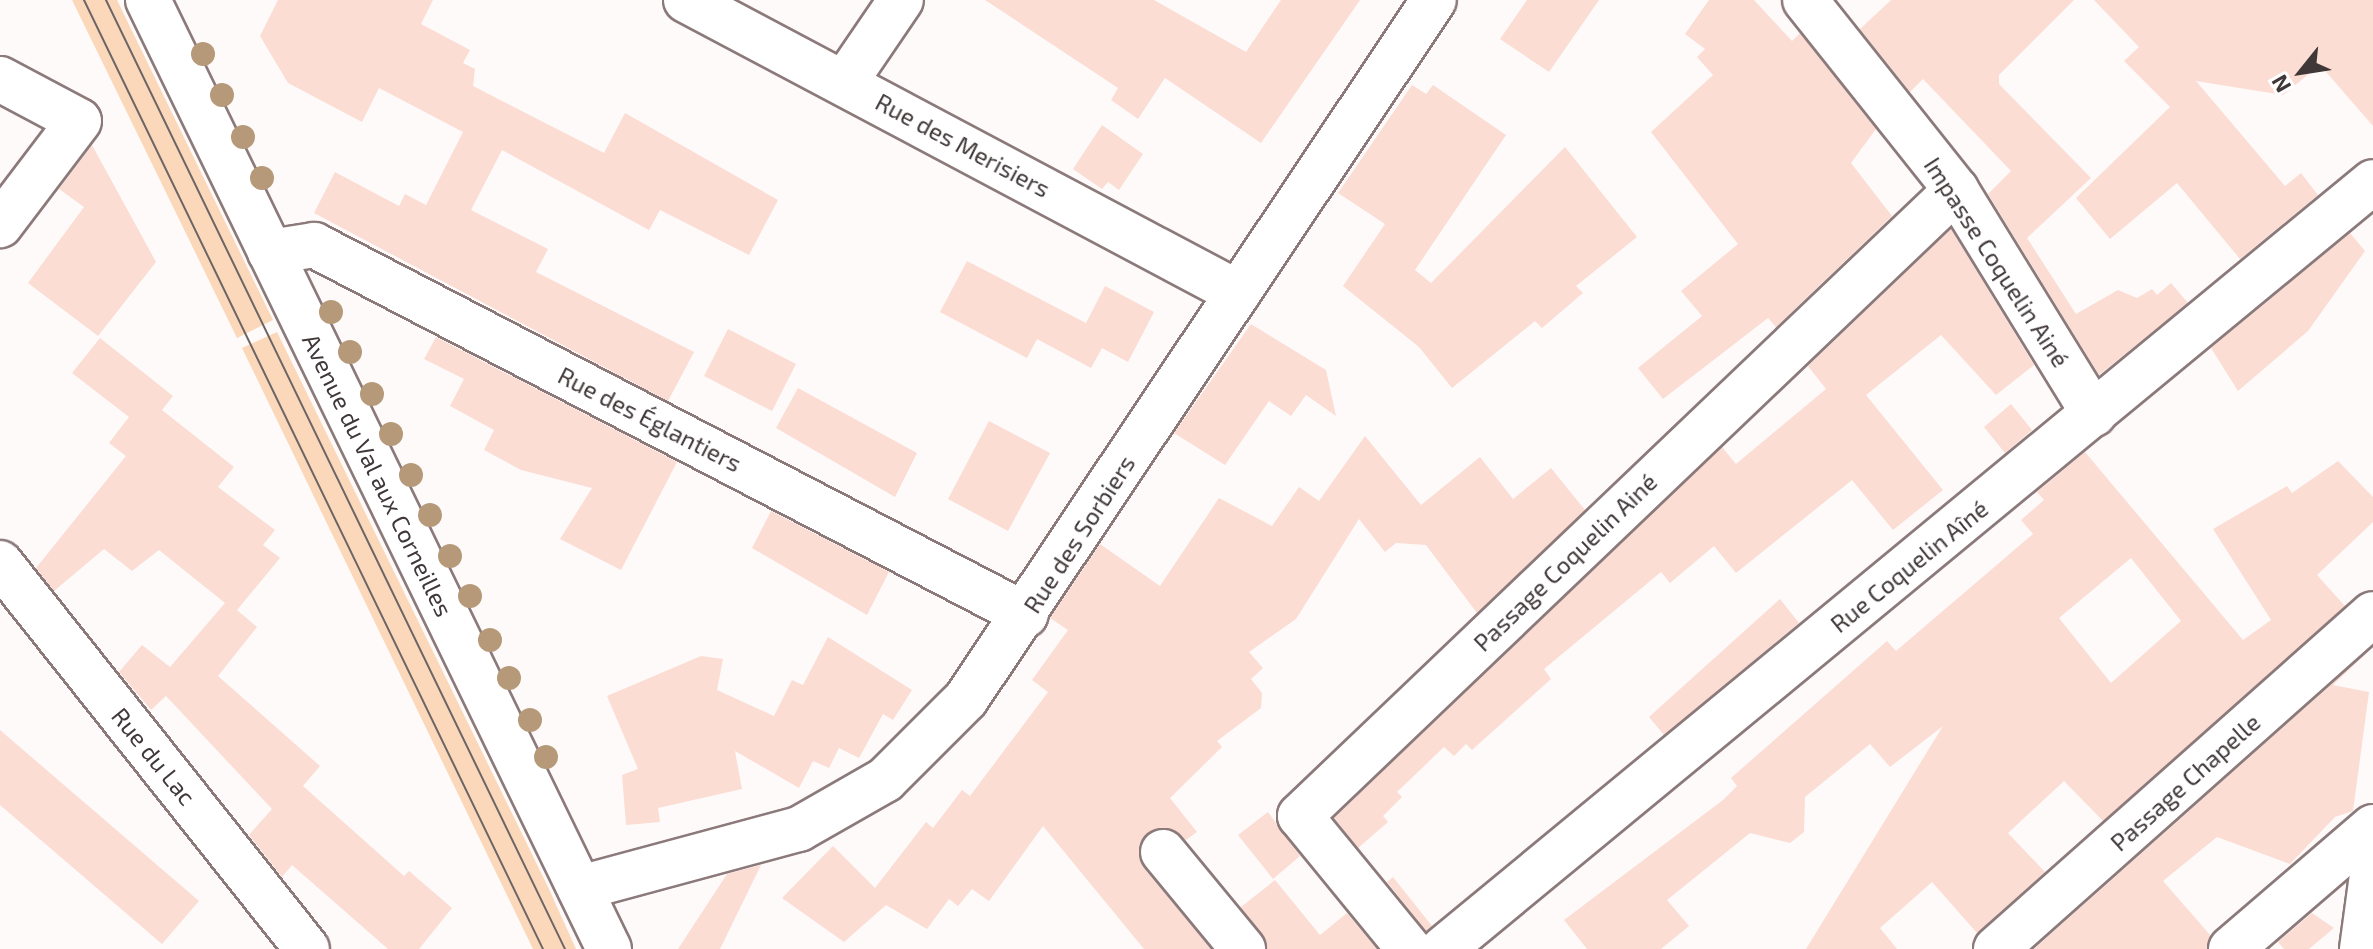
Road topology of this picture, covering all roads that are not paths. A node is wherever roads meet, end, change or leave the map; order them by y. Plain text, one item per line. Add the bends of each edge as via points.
1 (148, 0) edge
2 (686, 0) edge
3 (901, 0) edge
4 (1434, 0) edge
5 (1805, 0) edge
6 (0, 79) edge
7 (845, 82) junction
8 (2373, 182) edge
9 (1956, 190) junction
10 (0, 225) edge
11 (270, 252) junction
12 (1238, 293) junction
13 (2094, 414) junction
14 (0, 563) edge
15 (2373, 614) edge
16 (1026, 615) junction
17 (2373, 827) edge
18 (1163, 852) dead end
19 (2373, 868) edge
20 (580, 888) junction
21 (307, 949) edge
22 (609, 949) edge
23 (1243, 949) edge
24 (1409, 949) edge
25 (1443, 949) edge
26 (1996, 949) edge
27 (2231, 949) edge
28 (2362, 949) edge

1 - 11 street, Avenue du Val aux Corneilles
2 - 7 street, Rue des Merisiers
3 - 7 street
4 - 12 street, Rue des Sorbiers
5 - 9 street, Impasse Coquelin Ainé
6 - 10 street via 79,121
7 - 12 street, Rue des Merisiers
8 - 13 street, Rue Coquelin Aîné
9 - 13 street, Impasse Coquelin Ainé
9 - 24 street, Passage Coquelin Ainé via 1300,816
11 - 16 street, Rue des Églantiers via 314,245
11 - 20 street, Avenue du Val aux Corneilles
12 - 16 street, Rue des Sorbiers
13 - 25 street, Rue Coquelin Aîné
14 - 21 street, Rue du Lac
15 - 26 street, Passage Chapelle
16 - 20 street, Rue des Sorbiers via 966,699 885,780 799,829
17 - 27 street
18 - 23 street
19 - 28 street
20 - 22 street, Avenue du Val aux Corneilles

